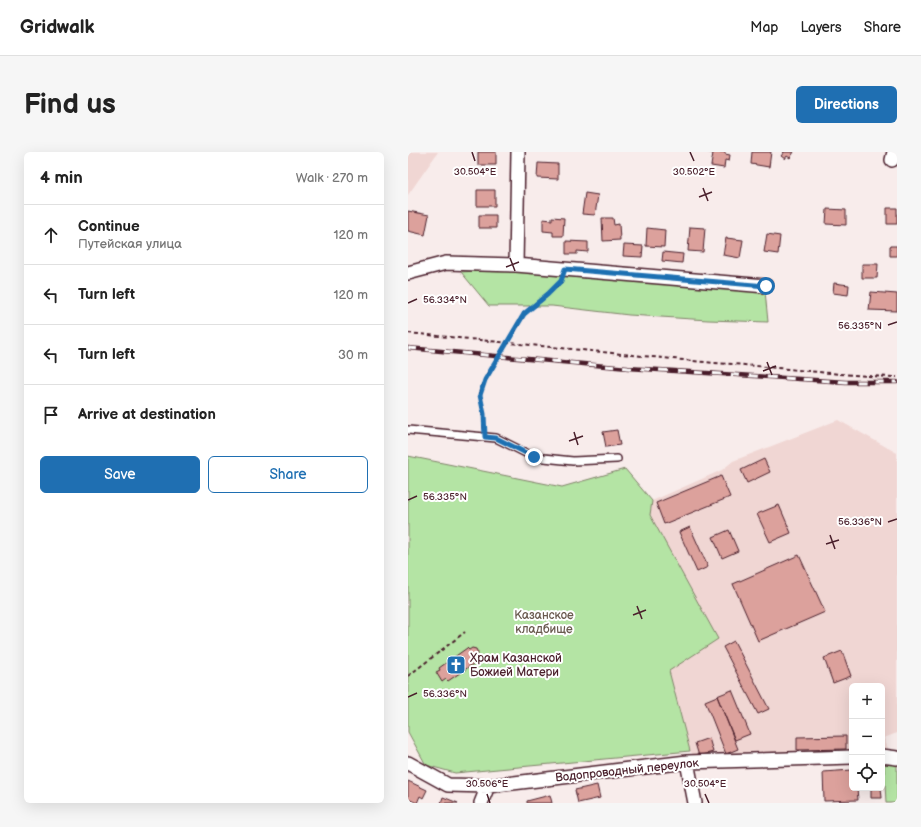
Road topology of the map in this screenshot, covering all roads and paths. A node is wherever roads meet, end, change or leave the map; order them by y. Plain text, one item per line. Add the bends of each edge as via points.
1 (518, 152) edge
2 (516, 264) junction
3 (565, 269) junction
4 (408, 273) edge
5 (766, 286) dead end
6 (408, 333) edge
7 (507, 343) junction
8 (897, 377) edge
9 (408, 430) edge
10 (485, 437) junction
11 (617, 459) dead end
12 (465, 632) dead end
13 (408, 676) edge
14 (885, 756) edge
15 (849, 757) edge
16 (897, 758) edge
17 (686, 762) junction
18 (408, 763) edge
19 (488, 786) junction
20 (481, 803) edge
21 (695, 803) edge

1 - 2 street
2 - 3 street
2 - 4 street via 446,263
3 - 5 street
3 - 7 path via 561,281 524,314
6 - 7 path
7 - 8 path via 804,371
7 - 10 path via 485,380 480,395
9 - 10 lane
10 - 11 lane via 496,438 534,457 574,461
12 - 13 path
14 - 16 street
15 - 17 street, Водопроводный переулок
17 - 19 street, Водопроводный переулок
17 - 21 street
18 - 19 street, Водопроводный переулок via 448,786
19 - 20 street

